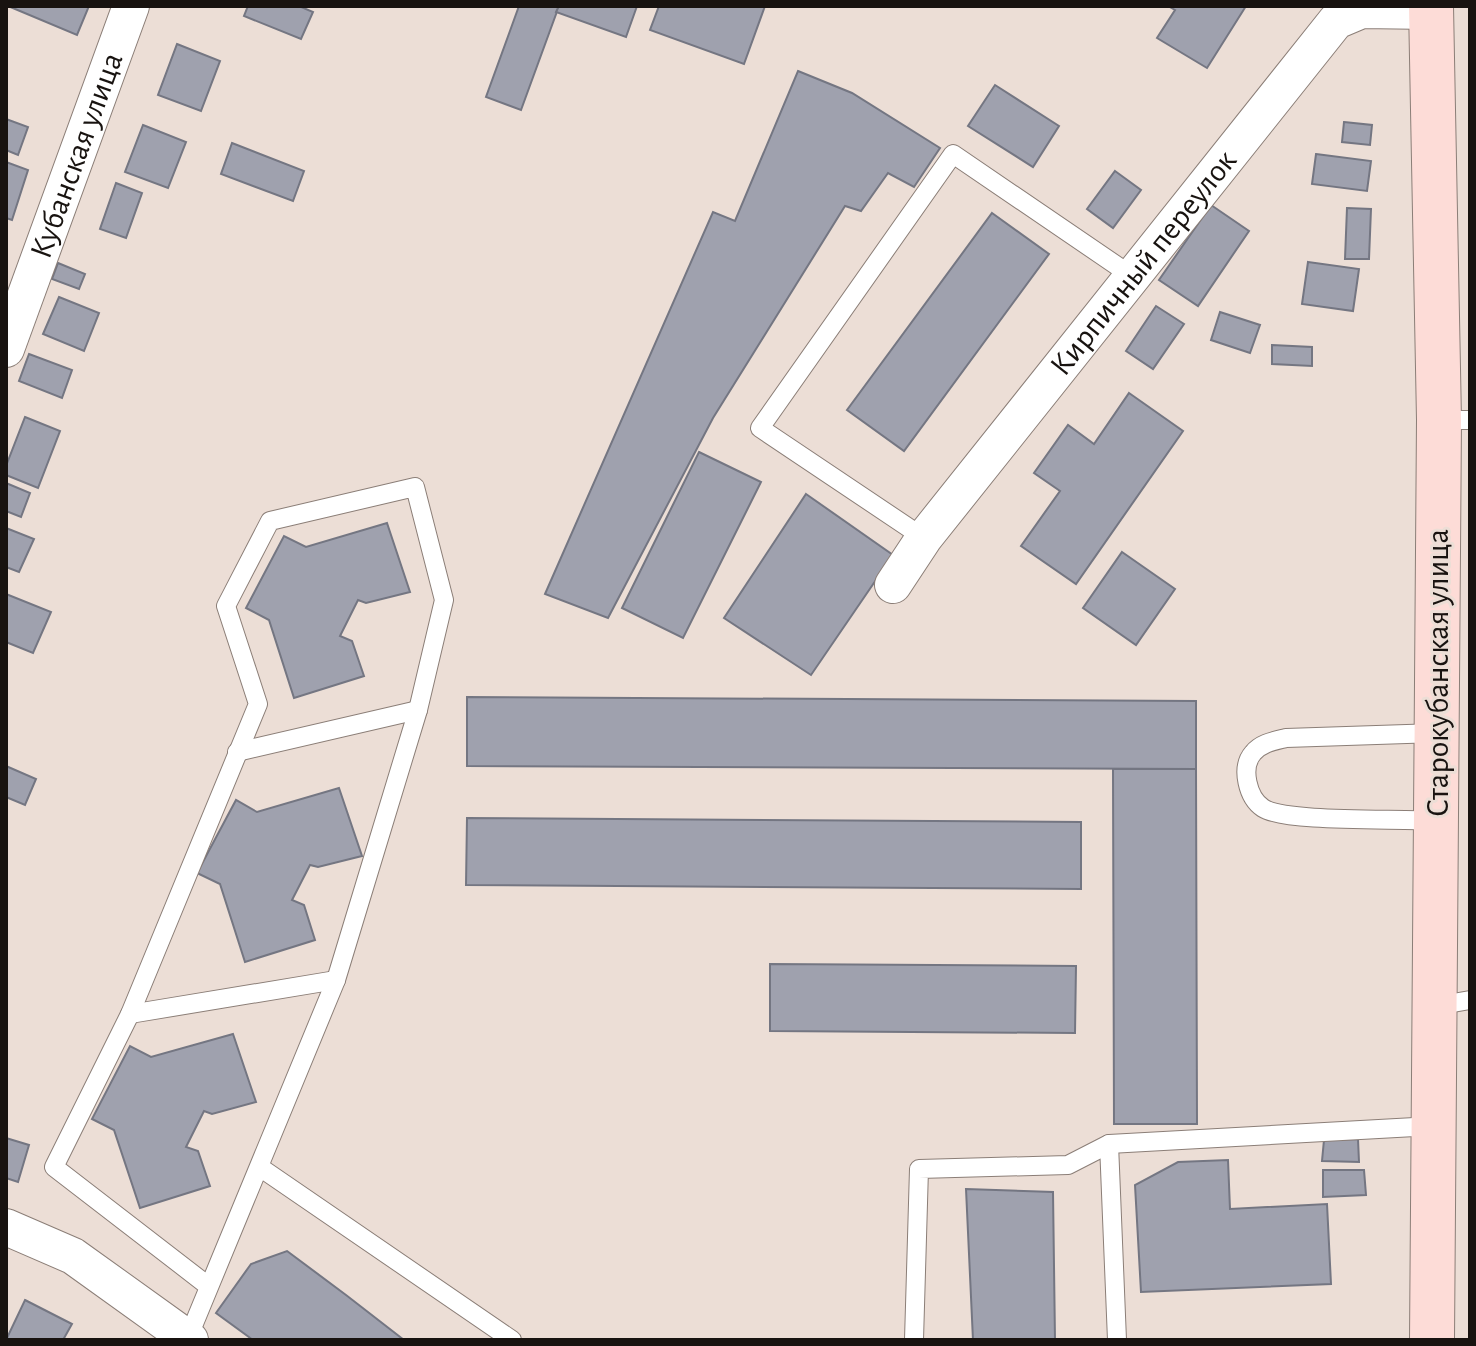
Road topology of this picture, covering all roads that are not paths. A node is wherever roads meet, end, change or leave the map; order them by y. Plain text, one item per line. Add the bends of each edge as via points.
1 (131, 6) edge
2 (1431, 8) edge
3 (1132, 276) junction
4 (6, 349) edge
5 (1455, 420) edge
6 (924, 538) junction
7 (893, 585) dead end
8 (418, 710) junction
9 (1437, 733) junction
10 (237, 752) junction
11 (1437, 822) junction
12 (336, 980) junction
13 (1453, 1003) edge
14 (130, 1014) junction
15 (1433, 1126) junction
16 (1109, 1144) junction
17 (261, 1168) junction
18 (6, 1227) edge
19 (207, 1285) junction
20 (189, 1339) edge
21 (512, 1340) edge
22 (914, 1340) edge
23 (1117, 1340) edge
24 (1432, 1340) edge

1 - 4 street, Кубанская улица
2 - 3 street, Кирпичный переулок via 1362,10 1336,21
2 - 5 street, Старокубанская улица
3 - 6 street, Кирпичный переулок
3 - 6 lane via 953,154 760,428
5 - 9 street, Старокубанская улица
6 - 7 street, Кирпичный переулок
8 - 10 lane
8 - 10 lane via 444,600 415,487 270,521 226,606 258,704
8 - 12 lane
9 - 11 street, Старокубанская улица
9 - 11 lane via 1286,738 1263,744 1250,756 1247,777 1251,797 1265,810 1296,817
10 - 14 lane
11 - 13 street, Старокубанская улица
12 - 14 lane
12 - 17 lane
13 - 15 street, Старокубанская улица
14 - 19 lane via 54,1167
15 - 16 lane
15 - 24 street, Старокубанская улица
16 - 22 lane via 1068,1165 919,1169
16 - 23 lane
17 - 19 lane
17 - 21 lane
18 - 20 street via 73,1256
19 - 20 lane

